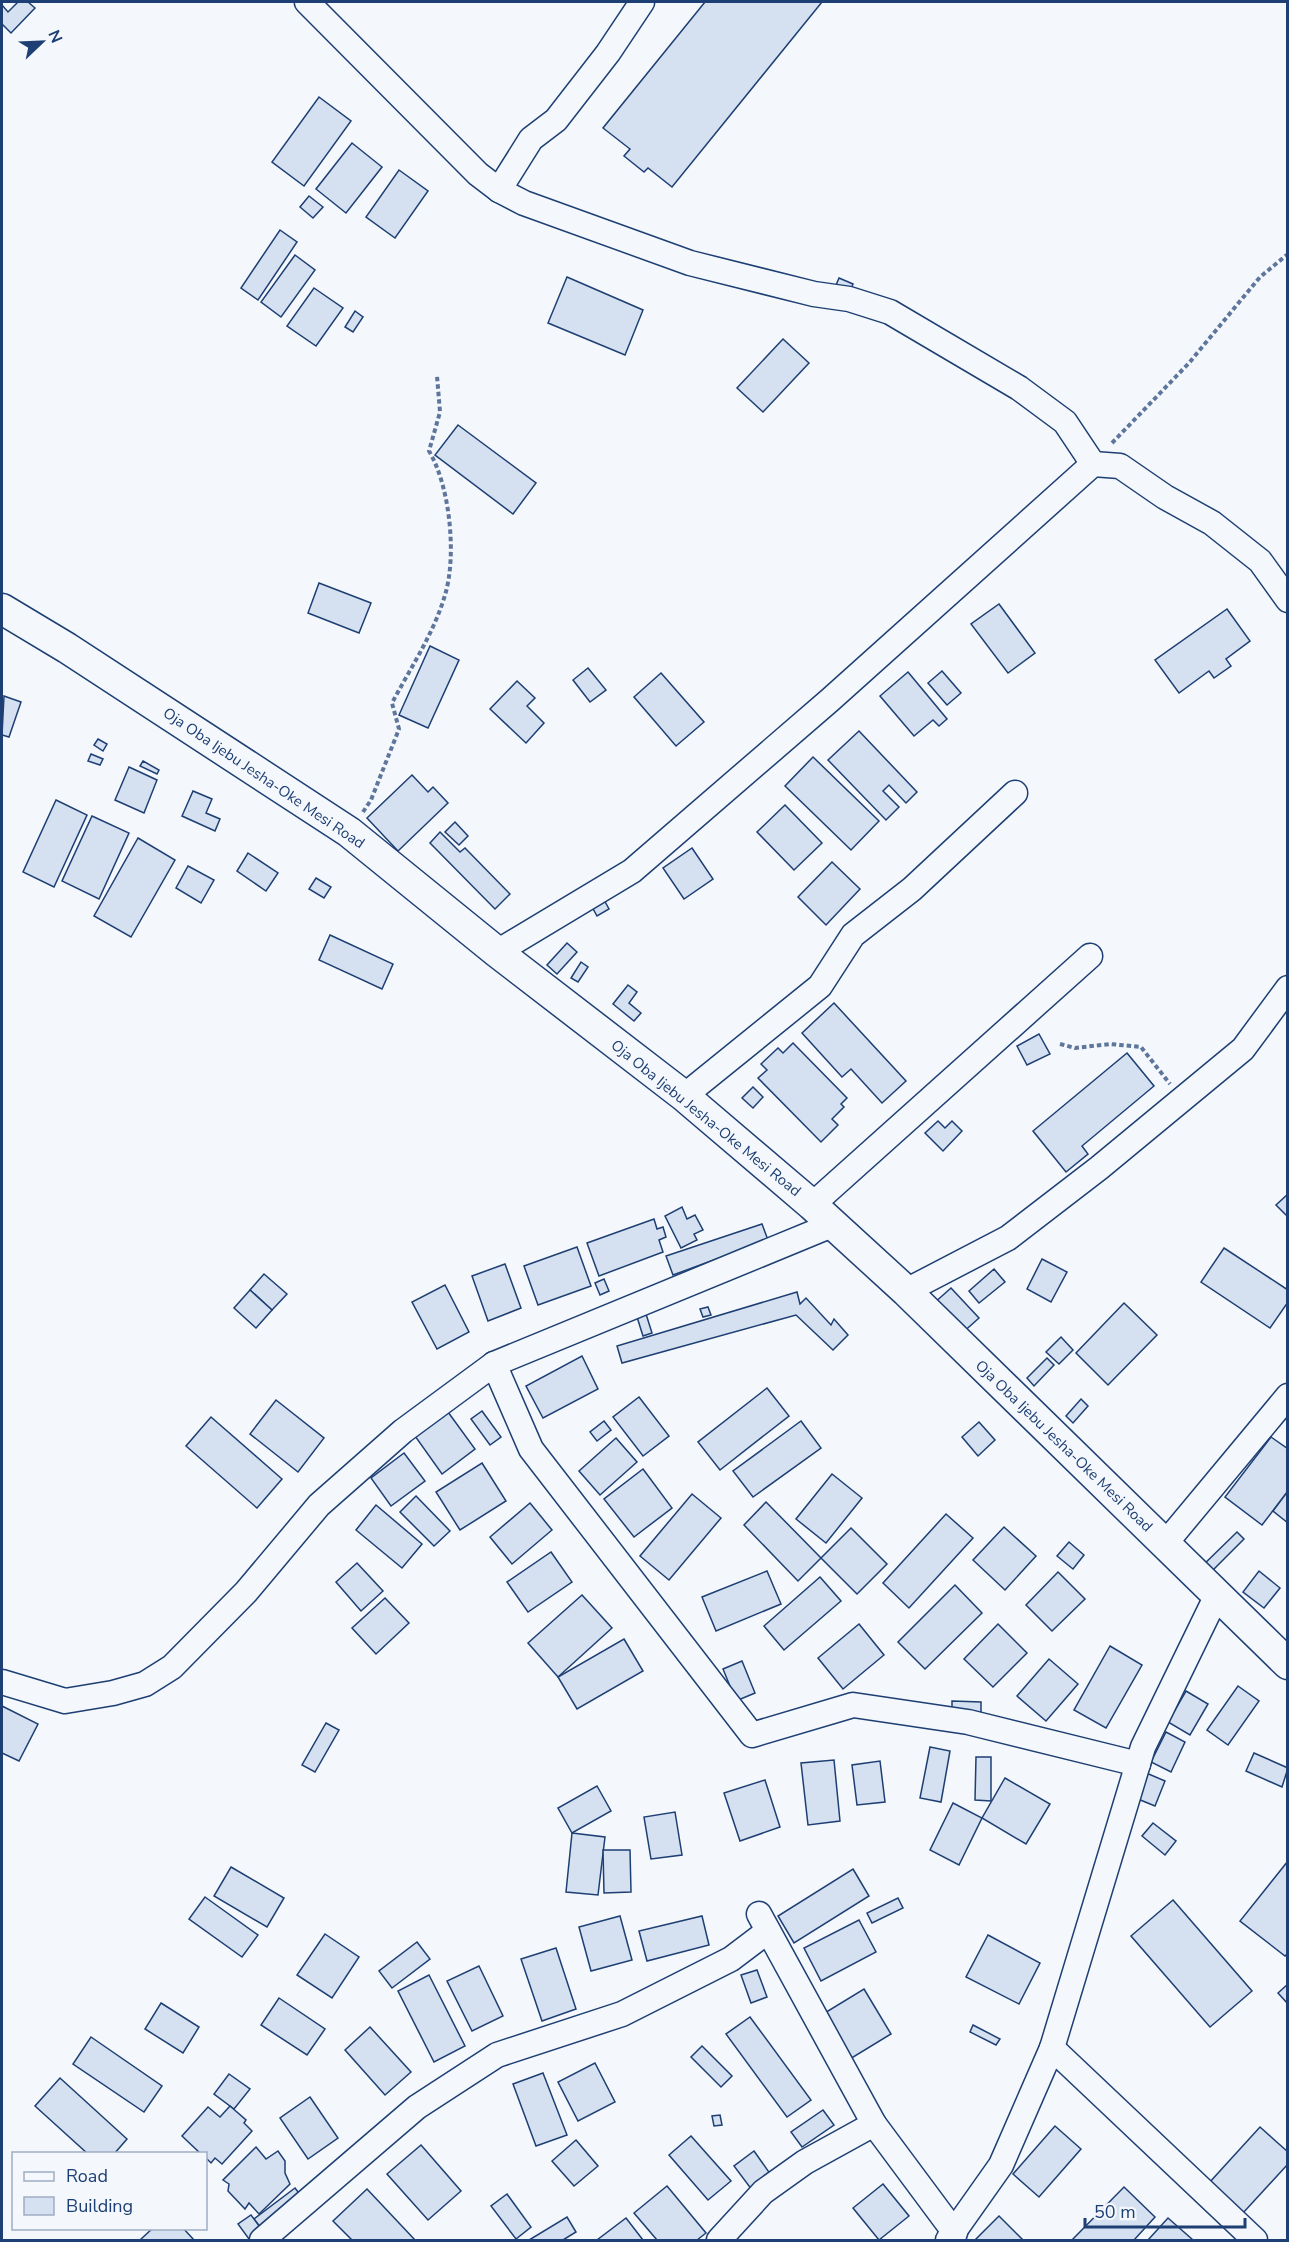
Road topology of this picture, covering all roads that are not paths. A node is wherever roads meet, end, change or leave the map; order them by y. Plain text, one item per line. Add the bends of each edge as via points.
1 (307, 2) edge
2 (642, 2) edge
3 (499, 190) junction
4 (1093, 464) junction
5 (1287, 600) edge
6 (2, 609) edge
7 (1015, 793) dead end
8 (497, 952) junction
9 (1090, 956) dead end
10 (1287, 988) edge
11 (684, 1096) junction
12 (822, 1215) junction
13 (906, 1291) junction
14 (494, 1364) junction
15 (1284, 1410) edge
16 (1164, 1545) junction
17 (1217, 1595) junction
18 (1287, 1664) edge
19 (2, 1682) edge
20 (1138, 1764) junction
21 (1052, 2048) junction
22 (874, 2124) junction
23 (951, 2237) edge
24 (262, 2241) edge
25 (719, 2241) edge
26 (1255, 2241) edge

1 - 3 street via 478,174
2 - 3 street via 556,120 531,139
3 - 4 street via 524,203 690,263 890,312 1019,388 1065,423
4 - 5 street via 1120,466 1212,523 1260,561
4 - 8 street via 632,871
6 - 8 main road, Oja Oba Ijebu Jesha-Oke Mesi Road via 349,832
7 - 11 street via 912,889 853,935 820,986
8 - 11 main road, Oja Oba Ijebu Jesha-Oke Mesi Road
9 - 12 street
10 - 13 street via 1243,1049 1099,1168 1008,1238
11 - 12 main road, Oja Oba Ijebu Jesha-Oke Mesi Road
12 - 13 main road, Oja Oba Ijebu Jesha-Oke Mesi Road
12 - 14 street
13 - 16 main road, Oja Oba Ijebu Jesha-Oke Mesi Road
14 - 19 street via 403,1431 319,1505 246,1592 172,1667 145,1684 65,1701
14 - 20 street via 531,1449 752,1735 853,1705 968,1722
15 - 16 street
16 - 17 main road, Oja Oba Ijebu Jesha-Oke Mesi Road
17 - 18 main road, Oja Oba Ijebu Jesha-Oke Mesi Road
17 - 20 street
20 - 21 street
21 - 23 street via 1001,2165
21 - 26 street
22 - 23 street
22 - 24 street via 764,1922 731,1959 622,2014 497,2055 417,2107
22 - 25 street via 805,2162 763,2192

